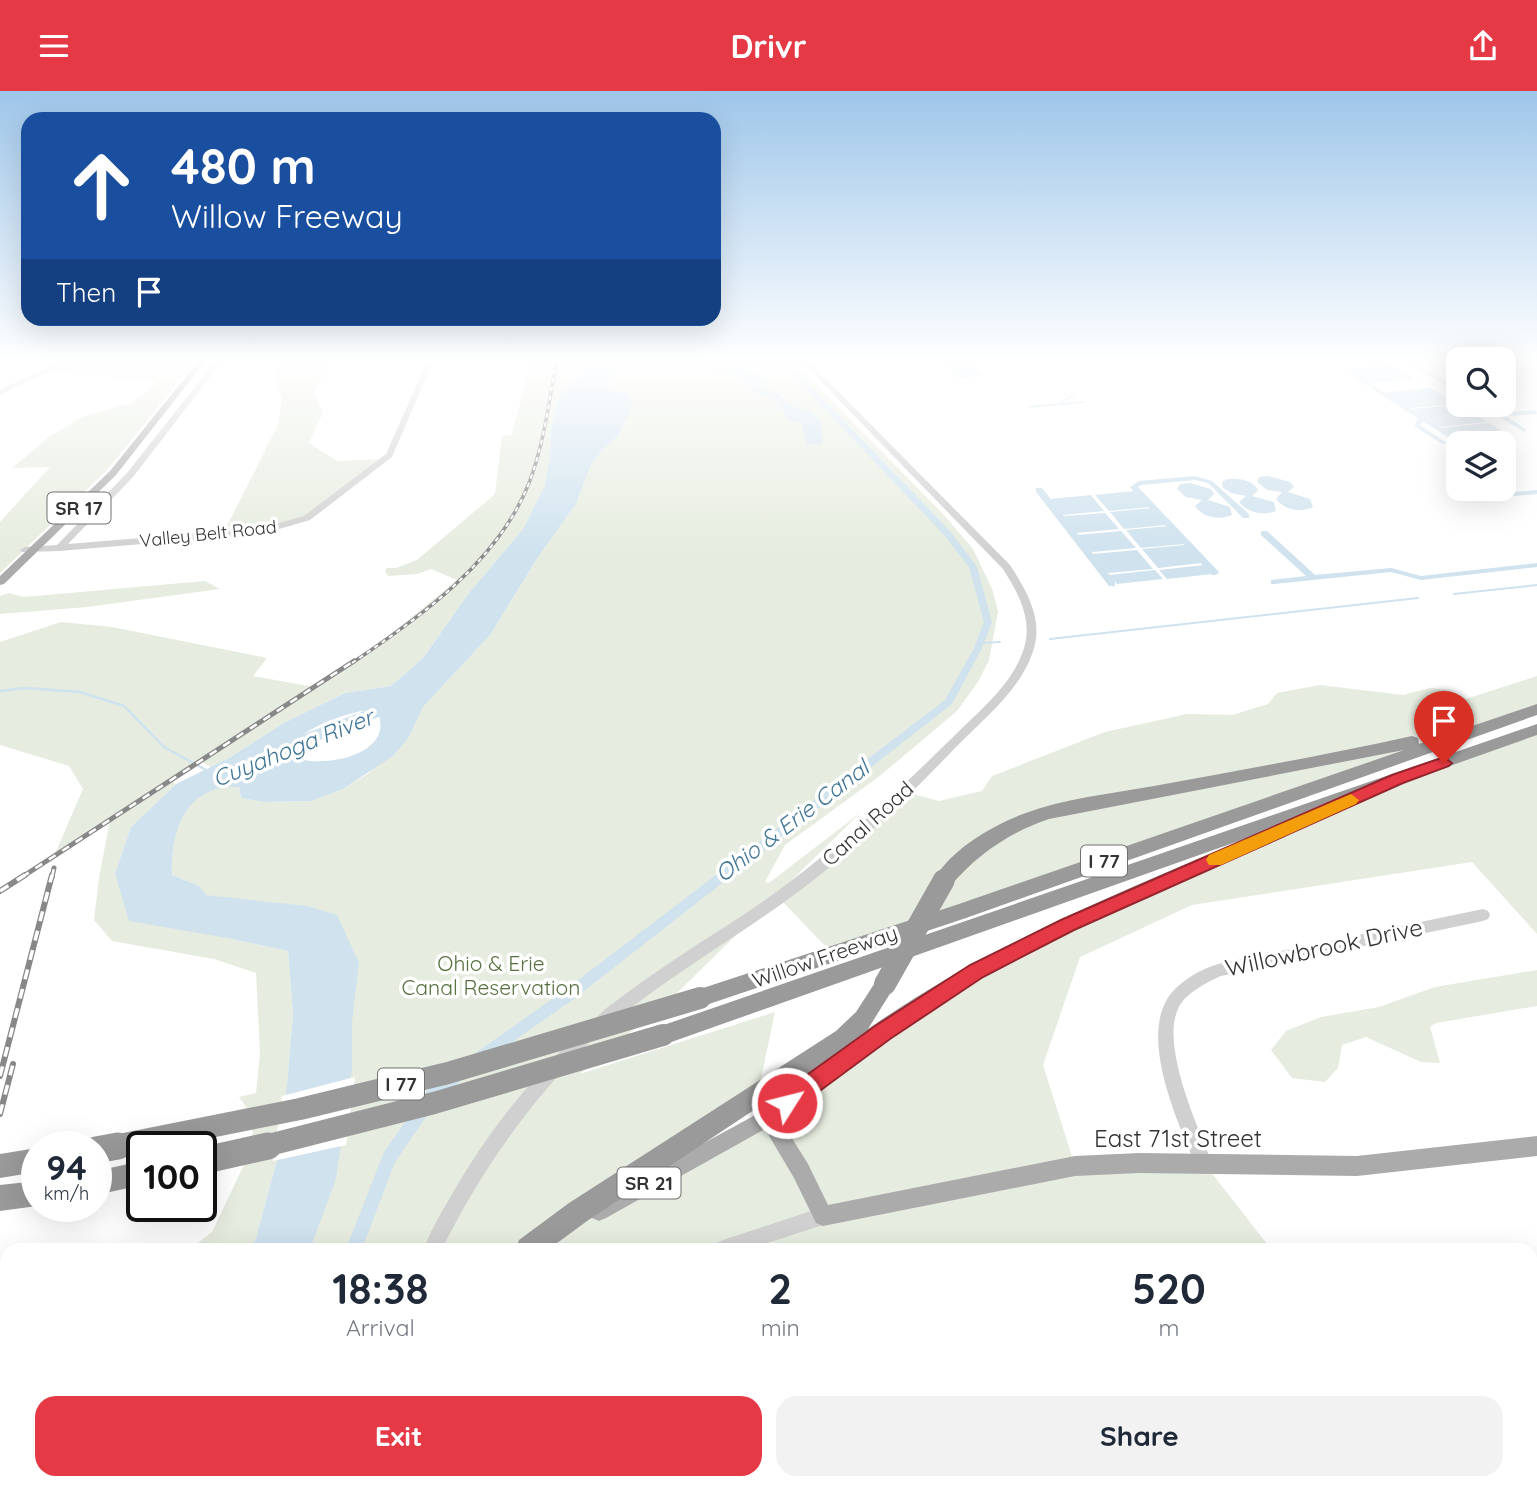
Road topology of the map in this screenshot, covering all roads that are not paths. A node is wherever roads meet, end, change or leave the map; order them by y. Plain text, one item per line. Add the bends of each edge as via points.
1 (150, 424) edge
2 (150, 424) edge
3 (402, 424) edge
4 (866, 424) edge
5 (169, 426) joint
6 (147, 428) junction
7 (59, 548) junction
8 (30, 550) junction
9 (0, 573) edge
10 (0, 582) edge
11 (1537, 709) edge
12 (1507, 719) junction
13 (1537, 729) edge
14 (1397, 779) junction
15 (1483, 915) dead end
16 (768, 1117) junction
17 (1537, 1146) edge
18 (112, 1147) edge
19 (217, 1157) edge
20 (1203, 1162) junction
21 (21, 1163) edge
22 (0, 1166) edge
23 (21, 1195) edge
24 (0, 1198) edge
25 (823, 1216) junction
26 (436, 1243) edge
27 (537, 1243) edge
28 (540, 1243) edge
29 (741, 1243) edge

1 - 6 main road, SR 17
2 - 6 main road, SR 17
3 - 7 street, Valley Belt Road via 389,455 307,518 262,531
4 - 26 street, Canal Road via 1007,567 1028,601 1031,619 1030,648 1021,671 850,844 614,1011 549,1072 489,1153
5 - 6 street
5 - 7 street via 130,475
6 - 8 main road, SR 17 via 95,492
7 - 8 street, Valley Belt Road
8 - 9 main road, SR 17
8 - 10 main road, SR 17
11 - 12 highway, Willow Freeway / I 77
12 - 18 highway, Willow Freeway / I 77, bridge via 700,998 448,1073
12 - 27 highway, bridge via 1328,762 1041,816 990,837 944,880 864,1019 844,1038
13 - 14 highway, Willow Freeway / I 77
14 - 16 highway via 1068,925 976,971
14 - 19 highway, Willow Freeway / I 77, bridge via 663,1035 462,1096
15 - 20 street, Willowbrook Drive via 1218,970 1191,984 1170,1009 1166,1052
16 - 25 main road
16 - 28 main road, SR 21
17 - 20 main road, East 71st Street via 1371,1166
20 - 25 main road, East 71st Street via 1075,1166
21 - 22 highway
23 - 24 highway
25 - 29 street, East 71st Street

